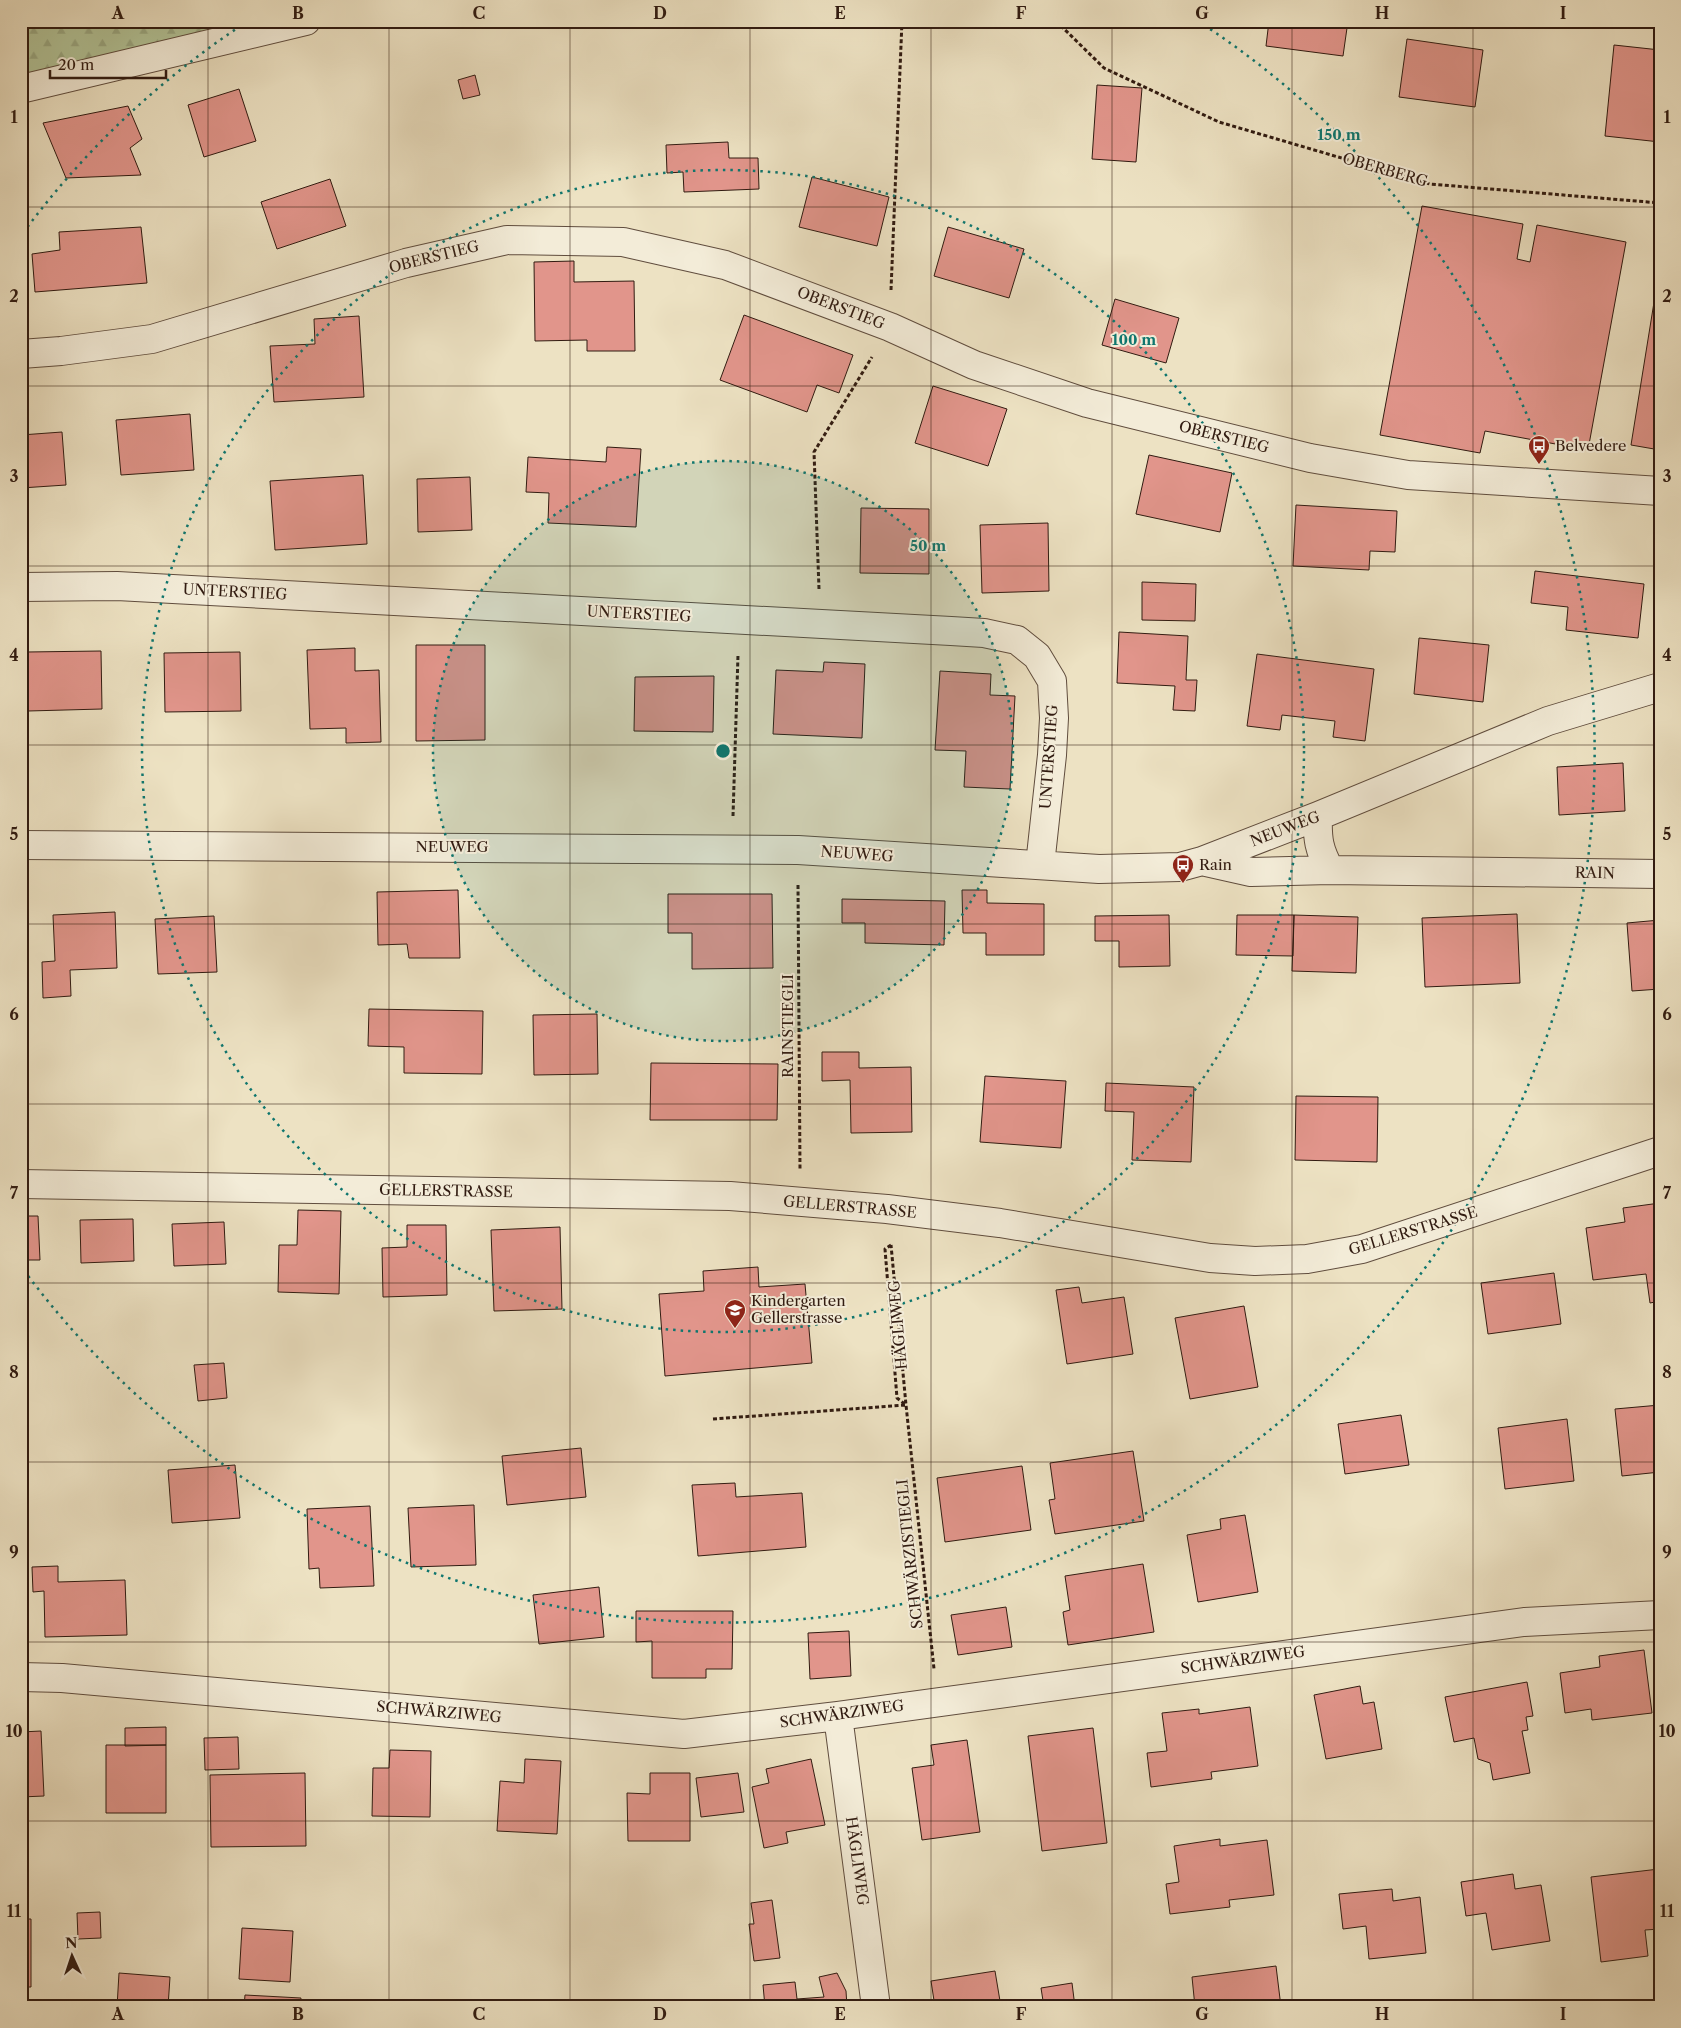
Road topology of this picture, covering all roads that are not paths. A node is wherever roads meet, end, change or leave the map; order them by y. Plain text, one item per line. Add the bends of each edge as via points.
1 (306, 21) edge
2 (21, 89) edge
3 (21, 354) edge
4 (1660, 491) edge
5 (21, 587) edge
6 (1660, 687) edge
7 (1318, 816) junction
8 (21, 845) edge
9 (1202, 861) junction
10 (1040, 865) junction
11 (1330, 870) junction
12 (1660, 874) edge
13 (1660, 1151) edge
14 (21, 1184) edge
15 (1660, 1615) edge
16 (21, 1677) edge
17 (838, 1716) junction
18 (876, 2007) edge

1 - 2 street
3 - 4 street, OBERSTIEG via 152,339 406,263 507,240 623,242 725,265 890,326 974,366 1088,403 1310,458 1408,475
5 - 10 street, UNTERSTIEG via 117,586 740,619 984,633 1016,640 1038,656 1052,682 1052,755
6 - 7 street, NEUWEG via 1548,722
7 - 9 street, NEUWEG
7 - 11 street via 1318,844
8 - 10 street, NEUWEG via 798,850
9 - 10 street, NEUWEG via 1180,867
9 - 11 street, RAIN via 1251,872
11 - 12 street, RAIN
13 - 14 street, GELLERSTRASSE via 1362,1249 1307,1259 1255,1261 1210,1258 1000,1223 887,1209 720,1196
15 - 17 street, SCHWÄRZIWEG via 1524,1622
16 - 17 street, SCHWÄRZIWEG via 62,1678 684,1734
17 - 18 street, HÄGLIWEG

